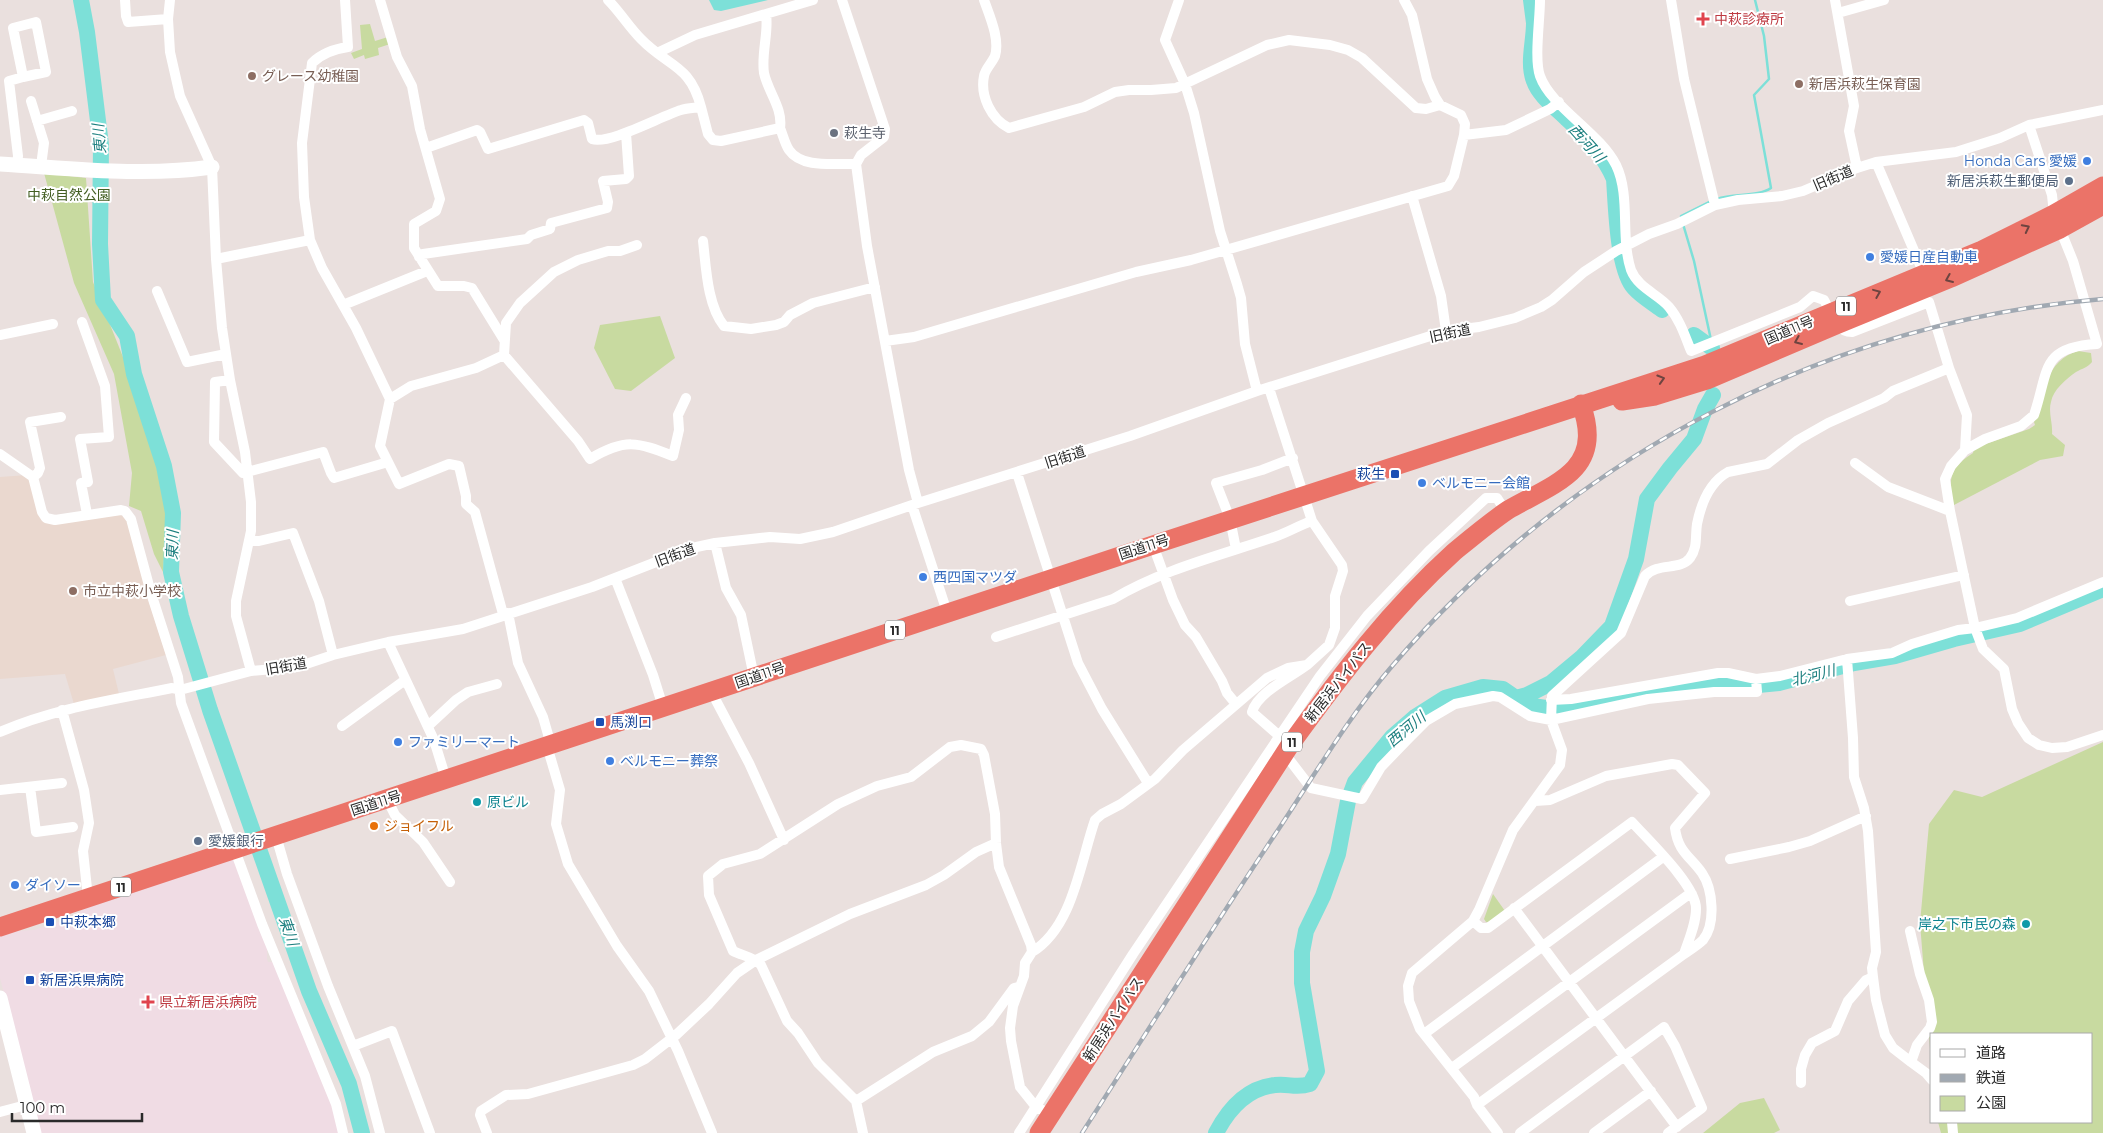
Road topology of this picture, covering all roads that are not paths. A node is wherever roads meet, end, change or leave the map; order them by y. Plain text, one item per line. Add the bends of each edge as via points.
1 (125, 0) edge
2 (170, 0) edge
3 (345, 0) edge
4 (608, 0) edge
5 (813, 0) edge
6 (842, 0) edge
7 (984, 0) edge
8 (1178, 0) edge
9 (1404, 0) edge
10 (1540, 0) edge
11 (1671, 0) edge
12 (1835, 0) edge
13 (1884, 0) edge
14 (382, 1) edge
15 (799, 2) edge
16 (766, 14) junction
17 (1838, 14) junction
18 (168, 19) junction
19 (657, 53) junction
20 (23, 77) junction
21 (1185, 84) junction
22 (31, 101) dead end
23 (1440, 105) junction
24 (1555, 105) junction
25 (700, 108) junction
26 (2103, 110) edge
27 (72, 111) dead end
28 (37, 121) junction
29 (2029, 124) junction
30 (780, 128) junction
31 (626, 133) junction
32 (1464, 135) junction
33 (426, 148) junction
34 (1876, 162) junction
35 (0, 164) edge
36 (856, 164) junction
37 (17, 165) junction
38 (42, 166) junction
39 (212, 167) junction
40 (1857, 168) junction
41 (2103, 186) edge
42 (1412, 196) junction
43 (1714, 202) junction
44 (2103, 205) edge
45 (2057, 221) junction
46 (310, 240) junction
47 (703, 241) dead end
48 (637, 245) dead end
49 (1622, 247) junction
50 (1226, 250) junction
51 (419, 256) junction
52 (216, 259) junction
53 (427, 271) junction
54 (1924, 274) junction
55 (875, 287) junction
56 (157, 291) dead end
57 (344, 305) junction
58 (1834, 318) junction
59 (82, 322) dead end
60 (53, 324) dead end
61 (1446, 331) junction
62 (0, 335) edge
63 (504, 340) junction
64 (885, 341) junction
65 (226, 354) junction
66 (504, 355) junction
67 (1950, 368) junction
68 (230, 380) junction
69 (1269, 388) junction
70 (1258, 391) junction
71 (390, 398) junction
72 (686, 398) dead end
73 (1582, 408) junction
74 (60, 416) dead end
75 (1965, 450) junction
76 (0, 454) edge
77 (1293, 458) junction
78 (388, 462) junction
79 (1856, 463) dead end
80 (248, 472) junction
81 (1017, 473) junction
82 (32, 477) junction
83 (1305, 494) junction
84 (915, 504) junction
85 (1950, 510) junction
86 (87, 514) junction
87 (1230, 519) junction
88 (1312, 521) junction
89 (249, 541) junction
90 (715, 542) junction
91 (1153, 544) junction
92 (1236, 549) junction
93 (1165, 575) junction
94 (1964, 575) junction
95 (614, 578) junction
96 (1050, 579) junction
97 (2103, 582) edge
98 (1850, 600) dead end
99 (947, 612) junction
100 (505, 614) junction
101 (1062, 615) junction
102 (1976, 633) junction
103 (996, 636) dead end
104 (388, 642) junction
105 (333, 655) junction
106 (1848, 663) junction
107 (1307, 665) junction
108 (251, 671) junction
109 (754, 677) junction
110 (406, 682) junction
111 (497, 684) dead end
112 (1757, 684) junction
113 (183, 689) junction
114 (711, 691) junction
115 (1551, 701) junction
116 (1236, 704) junction
117 (663, 707) junction
118 (62, 710) junction
119 (1551, 718) junction
120 (342, 726) dead end
121 (428, 726) junction
122 (0, 732) edge
123 (2103, 735) edge
124 (1285, 745) junction
125 (549, 746) junction
126 (446, 779) junction
127 (62, 782) dead end
128 (1148, 783) junction
129 (30, 787) junction
130 (0, 790) edge
131 (387, 799) junction
132 (1535, 801) junction
133 (1866, 816) junction
134 (73, 827) dead end
135 (273, 837) junction
136 (784, 840) junction
137 (996, 843) junction
138 (239, 848) junction
139 (1663, 858) junction
140 (1730, 859) dead end
141 (450, 882) dead end
142 (1692, 894) junction
143 (88, 898) junction
144 (1514, 908) junction
145 (1473, 921) junction
146 (0, 927) edge
147 (1910, 931) dead end
148 (1543, 945) junction
149 (1032, 952) junction
150 (1684, 954) junction
151 (756, 960) junction
152 (1872, 977) junction
153 (1570, 982) junction
154 (1019, 986) junction
155 (0, 998) edge
156 (1598, 1019) junction
157 (1424, 1034) junction
158 (671, 1039) junction
159 (353, 1046) junction
160 (1625, 1056) junction
161 (1911, 1062) junction
162 (1452, 1068) junction
163 (1930, 1078) edge
164 (1801, 1083) dead end
165 (1651, 1092) junction
166 (856, 1101) junction
167 (26, 1105) junction
168 (1477, 1106) junction
169 (1044, 1110) junction
170 (0, 1112) edge
171 (1673, 1130) edge
172 (34, 1133) edge
173 (343, 1133) edge
174 (380, 1133) edge
175 (430, 1133) edge
176 (487, 1133) edge
177 (712, 1133) edge
178 (863, 1133) edge
179 (1019, 1133) edge
180 (1039, 1133) edge
181 (1498, 1133) edge
182 (1520, 1133) edge
183 (1594, 1133) edge

1 - 18 street via 128,22
2 - 18 street
3 - 46 street via 348,47 334,49 312,63 302,143
4 - 19 street
5 - 15 street
6 - 36 street via 885,130 884,136 861,155
7 - 21 street via 994,32 995,56 984,75 983,93 992,111 1009,128 1084,107 1115,92 1176,88
8 - 21 street via 1166,40
9 - 23 street via 1412,15 1427,79
10 - 24 street via 1536,60
11 - 43 street via 1684,79
12 - 17 street
13 - 17 street
14 - 33 street via 396,57 412,86
15 - 16 street
16 - 19 street via 695,35
16 - 30 street via 764,70 780,114
17 - 40 street via 1854,106 1849,131
18 - 39 street via 170,52 180,96
19 - 25 street via 684,72 697,92
20 - 20 street via 46,72 36,22 13,28
20 - 37 street via 9,81
21 - 23 street via 1267,45 1289,40 1348,50 1362,58 1416,108
21 - 50 street
22 - 28 street
23 - 32 street via 1462,115
24 - 32 street via 1506,130
24 - 49 street via 1588,130 1615,163 1621,177
25 - 30 street via 713,140
25 - 31 street via 683,110
26 - 29 street, 旧街道
27 - 28 street
28 - 38 street via 44,143
29 - 34 street, 旧街道 via 2000,138 1956,152
29 - 45 street
30 - 36 street via 788,150 798,160
31 - 33 street via 598,141 592,139 588,123 584,120 488,149 477,130
31 - 51 street via 628,176 626,179 603,181 607,208 550,223 550,230 527,239
32 - 42 street via 1454,176 1448,186
33 - 51 street via 440,199 436,211 414,224 414,248
34 - 40 street, 旧街道
34 - 54 street
35 - 37 street
36 - 55 street
37 - 38 street
38 - 39 street via 123,172
39 - 52 street
40 - 43 street, 旧街道 via 1804,191
41 - 45 highway, 国道11号 / 11
42 - 50 street
42 - 61 street via 1440,296
43 - 49 street, 旧街道 via 1688,219
44 - 45 highway, 国道11号 / 11
54 -> 45 highway, 国道11号 / 11
45 -> 58 highway, 国道11号 / 11 via 1950,278
45 - 75 street via 2073,261 2097,344 2075,345 2053,359 2029,422
46 - 52 street
46 - 57 street
47 - 55 street via 708,283 724,326 751,329 776,325 813,303
48 - 63 street via 586,258 554,272 520,303 506,323
49 - 58 street via 1632,272 1643,287 1677,317 1691,351 1800,307 1814,296 1824,300
49 - 61 street, 旧街道 via 1584,272 1541,307 1515,318
50 - 64 street via 1136,272 914,337
50 - 70 street via 1241,298 1244,344
51 - 53 street
52 - 65 street
53 - 57 street
53 - 63 street via 438,286 472,288
58 -> 54 highway, 国道11号 / 11
55 - 64 street
56 - 65 street via 187,362
57 - 71 street
58 - 67 street via 1847,332 1852,332 1929,302
58 - 73 highway, 国道11号 / 11 via 1707,380 1655,396
59 - 86 street via 104,386 109,437 80,440 88,482 82,483
60 - 62 street
61 - 69 street, 旧街道
63 - 66 street
64 - 84 street
65 - 68 street
66 - 71 street via 476,368 411,386
66 - 72 street via 590,459 610,447 637,444 672,456 678,415
67 - 75 street via 1967,415
67 - 115 street via 1828,423 1798,440 1767,464 1723,474 1702,503 1697,544 1688,560 1680,565 1649,571 1621,633 1556,691
68 - 80 street
68 - 80 street via 216,382 214,442 243,473
69 - 70 street, 旧街道
69 - 77 street
70 - 81 street, 旧街道
71 - 78 street via 380,446
73 - 83 highway, 国道11号 / 11 via 1521,424
73 - 124 highway, 新居浜バイパス / 11 via 1588,428 1587,444 1575,468 1506,512 1455,552 1397,608
74 - 82 street via 30,422 40,468
75 - 85 street via 1945,480
76 - 82 street
77 - 83 street
77 - 87 street via 1216,483
78 - 80 street via 334,478 323,452
78 - 100 street via 399,484 449,464 458,466 466,504 475,512
79 - 85 street via 1888,487
80 - 89 street via 251,502
81 - 84 street, 旧街道
81 - 96 street
82 - 86 street via 46,518 55,520
83 - 87 highway, 国道11号 / 11
83 - 88 street
84 - 90 street, 旧街道 via 833,532 800,539 770,537
84 - 99 street
85 - 94 street
86 - 113 street via 120,510 131,519
87 - 91 highway, 国道11号 / 11
87 - 92 street
88 - 92 street
88 - 107 street via 1342,564 1343,571 1335,596 1335,628 1329,645
89 - 105 street via 293,533 319,601
89 - 108 street via 236,600 236,616
90 - 95 street, 旧街道
90 - 109 street via 726,588 741,615
91 - 93 street
91 - 96 highway, 国道11号 / 11
92 - 93 street
93 - 101 street via 1113,600
93 - 116 street via 1185,625 1196,637
94 - 98 street
94 - 102 street
95 - 100 street, 旧街道
95 - 117 street
96 - 99 highway, 国道11号 / 11
96 - 101 street
97 - 102 street
99 - 109 highway, 国道11号 / 11
100 - 104 street, 旧街道 via 463,629
100 - 125 street via 518,663 543,717
101 - 103 street
101 - 128 street via 1078,663
102 - 106 street via 1958,630 1892,653
102 - 123 street via 1984,649 2004,669 2012,709 2028,738 2052,748 2067,747
104 - 105 street, 旧街道
104 - 110 street
105 - 108 street, 旧街道 via 296,667
106 - 112 street via 1780,676
106 - 133 street via 1854,777
107 - 116 street via 1288,668 1267,678
107 - 124 street via 1254,704 1252,712
108 - 113 street, 旧街道
109 - 114 highway, 国道11号 / 11
110 - 120 street via 400,683
110 - 121 street
111 - 121 street via 468,692
112 - 115 street via 1728,673 1718,673
112 - 119 street via 1734,693 1648,699
113 - 118 street, 旧街道 via 136,694
113 - 138 street via 182,703
114 - 117 highway, 国道11号 / 11
114 - 136 street
115 - 119 street
116 - 128 street
117 - 125 highway, 国道11号 / 11
118 - 122 street, 旧街道
118 - 143 street via 84,790 89,823 83,851
119 - 124 street via 1530,716 1493,696 1455,704 1426,721 1408,739 1381,767 1362,799 1311,788
119 - 132 street via 1562,750 1560,765
121 - 126 street
124 - 169 highway, 新居浜バイパス / 11
125 - 126 highway, 国道11号 / 11
125 - 158 street via 560,790 556,824 568,864 617,946 650,991
126 - 131 highway, 国道11号 / 11
127 - 129 street
128 - 149 street via 1095,820 1066,913 1055,930
129 - 130 street
129 - 134 street via 36,832
131 - 135 highway, 国道11号 / 11
131 - 141 street via 395,815 423,842
132 - 145 street via 1512,830
132 - 150 street via 1550,800 1606,776 1678,765 1705,793 1675,828 1685,855 1702,873 1712,902 1708,931 1703,940
133 - 140 street via 1810,841
133 - 152 street via 1876,952
135 - 138 highway, 国道11号 / 11
135 - 159 street
136 - 137 street via 838,804 877,786 911,776 950,747 961,745 982,749 995,814
136 - 151 street via 760,854 723,864 708,876 709,895 733,952
137 - 149 street via 999,867
137 - 151 street via 976,852 926,885 850,914
138 - 143 highway, 国道11号 / 11
138 - 173 street via 262,924 336,1104
139 - 142 street via 1684,880
139 - 144 street via 1632,822
139 - 148 street
142 - 150 street via 1697,907
142 - 153 street
143 - 146 highway, 国道11号 / 11
144 - 145 street via 1488,928 1481,928
144 - 148 street
145 - 157 street via 1412,973 1408,986 1409,1001
147 - 161 street via 1932,1022 1917,1045
148 - 153 street
148 - 157 street
149 - 154 street via 1025,963
150 - 156 street
151 - 158 street via 737,973
151 - 166 street via 787,1021 818,1063
152 - 161 street via 1885,1035 1893,1048
152 - 164 street via 1848,1001 1835,1031 1812,1043 1801,1069
153 - 156 street
153 - 162 street
154 - 166 street via 1014,988 990,1022 972,1036 933,1052
154 - 169 street via 1013,1006 1010,1041 1020,1087
155 - 167 street
156 - 160 street
156 - 168 street
157 - 162 street
158 - 176 street via 633,1065 528,1094 506,1095 481,1111
158 - 177 street
159 - 174 street via 365,1076
159 - 175 street via 392,1031
160 - 165 street
160 - 171 street via 1664,1027 1668,1032 1702,1108
160 - 182 street
161 - 163 street
162 - 168 street
165 - 171 street
165 - 183 street
166 - 178 street
167 - 170 street
167 - 172 street
168 - 181 street
169 - 179 street
169 - 180 highway, 新居浜バイパス / 11

